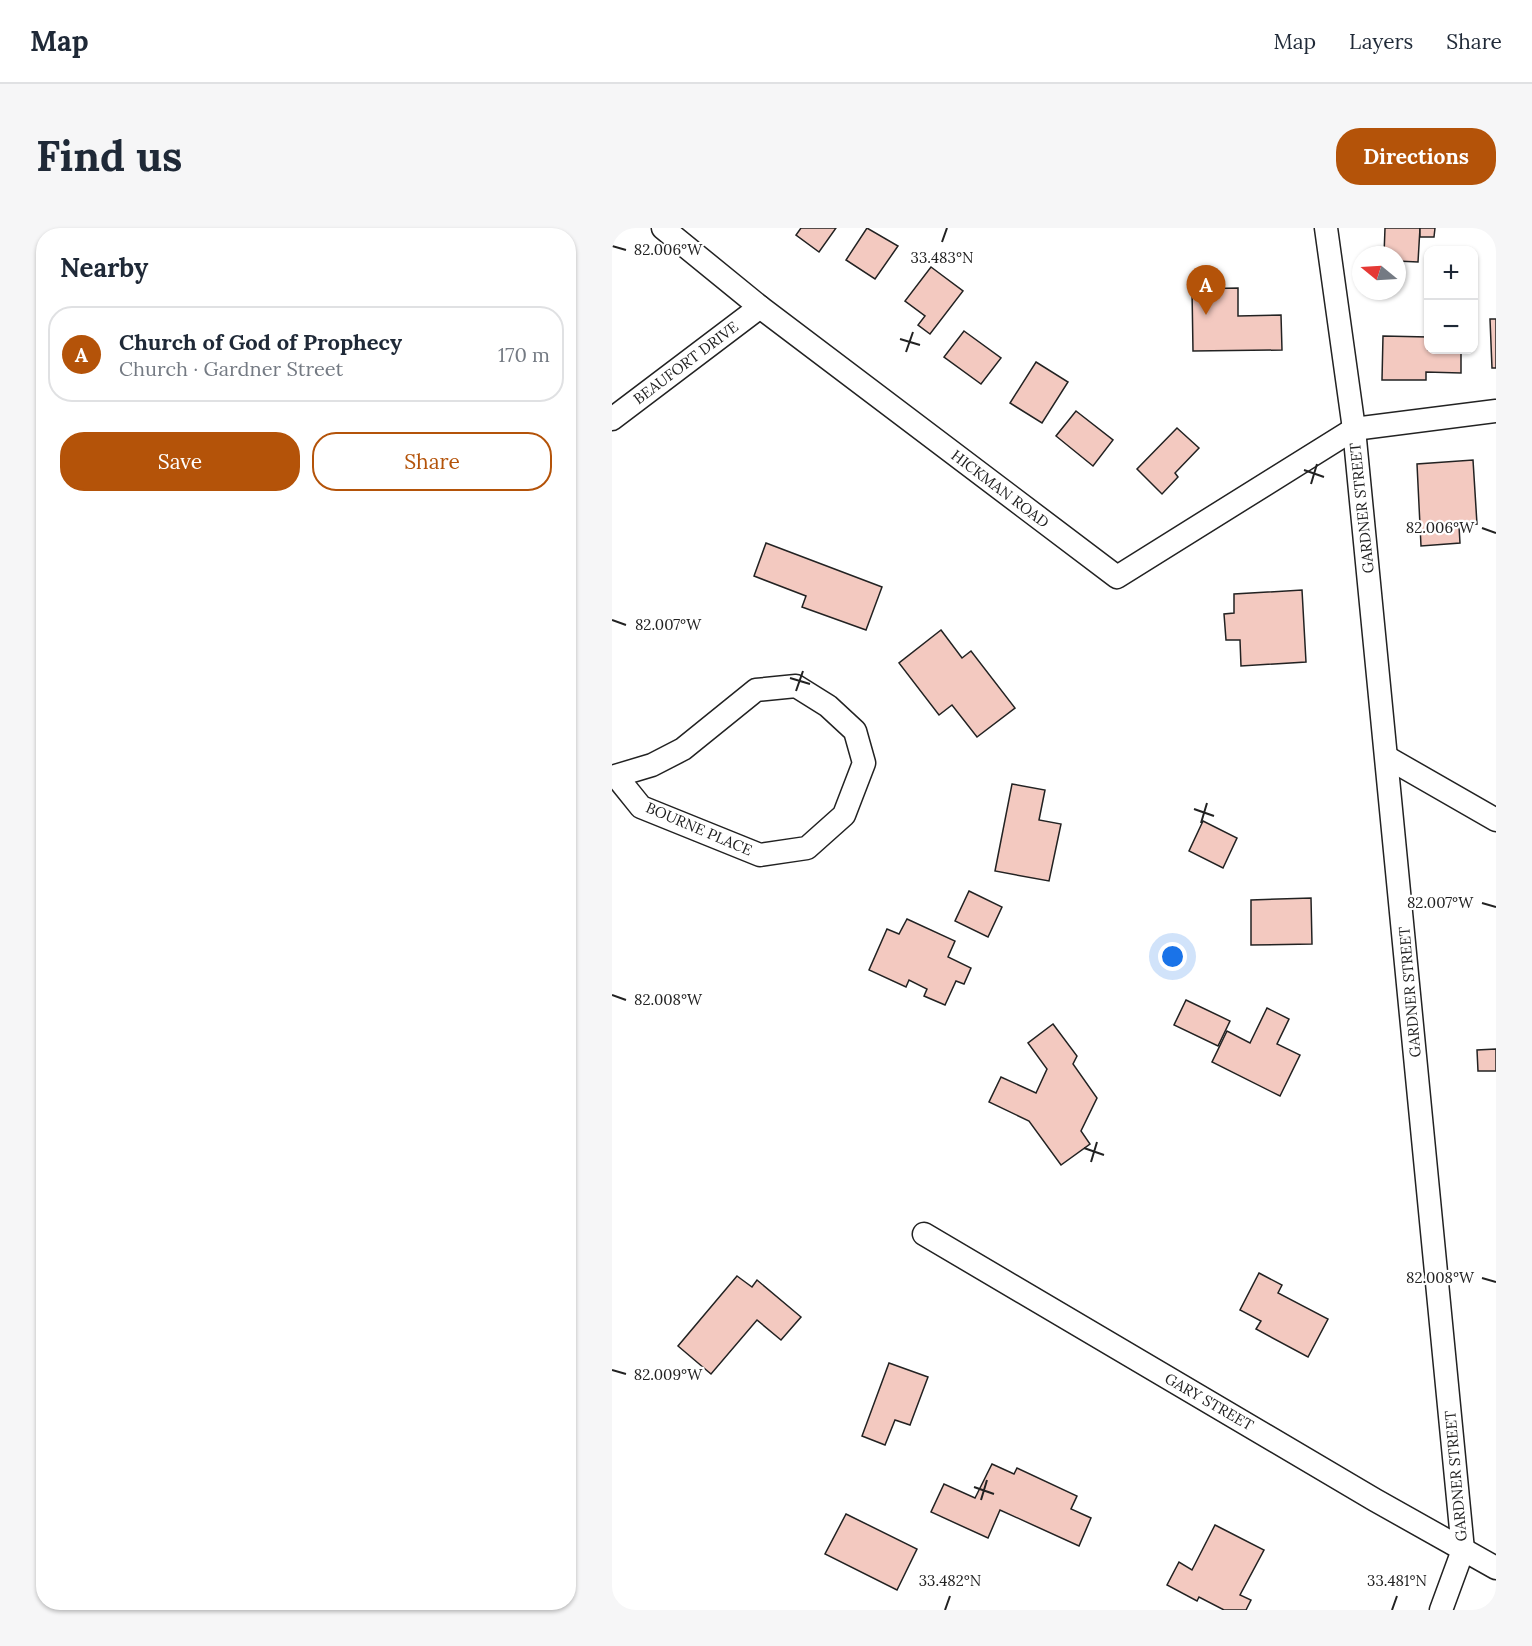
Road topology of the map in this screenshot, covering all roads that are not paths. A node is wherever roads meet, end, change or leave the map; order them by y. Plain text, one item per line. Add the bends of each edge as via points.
1 (663, 228) edge
2 (1326, 228) edge
3 (760, 308) junction
4 (1496, 411) edge
5 (612, 419) edge
6 (1354, 429) junction
7 (1388, 758) junction
8 (614, 777) edge
9 (1496, 820) edge
10 (924, 1234) dead end
11 (1463, 1550) junction
12 (1496, 1568) edge
13 (1440, 1610) edge

1 - 3 street, HICKMAN ROAD
2 - 6 street, GARDNER STREET
3 - 5 street, BEAUFORT DRIVE
3 - 6 street, HICKMAN ROAD via 1117,577
4 - 6 street
6 - 7 street, GARDNER STREET
7 - 9 street
7 - 11 street, GARDNER STREET
8 - 8 street, BOURNE PLACE via 652,765 683,749 756,690 796,686 828,706 855,731 864,763 844,815 807,848 760,855 641,807
10 - 11 street, GARY STREET
11 - 12 street, GARY STREET
11 - 13 street, GARDNER STREET

